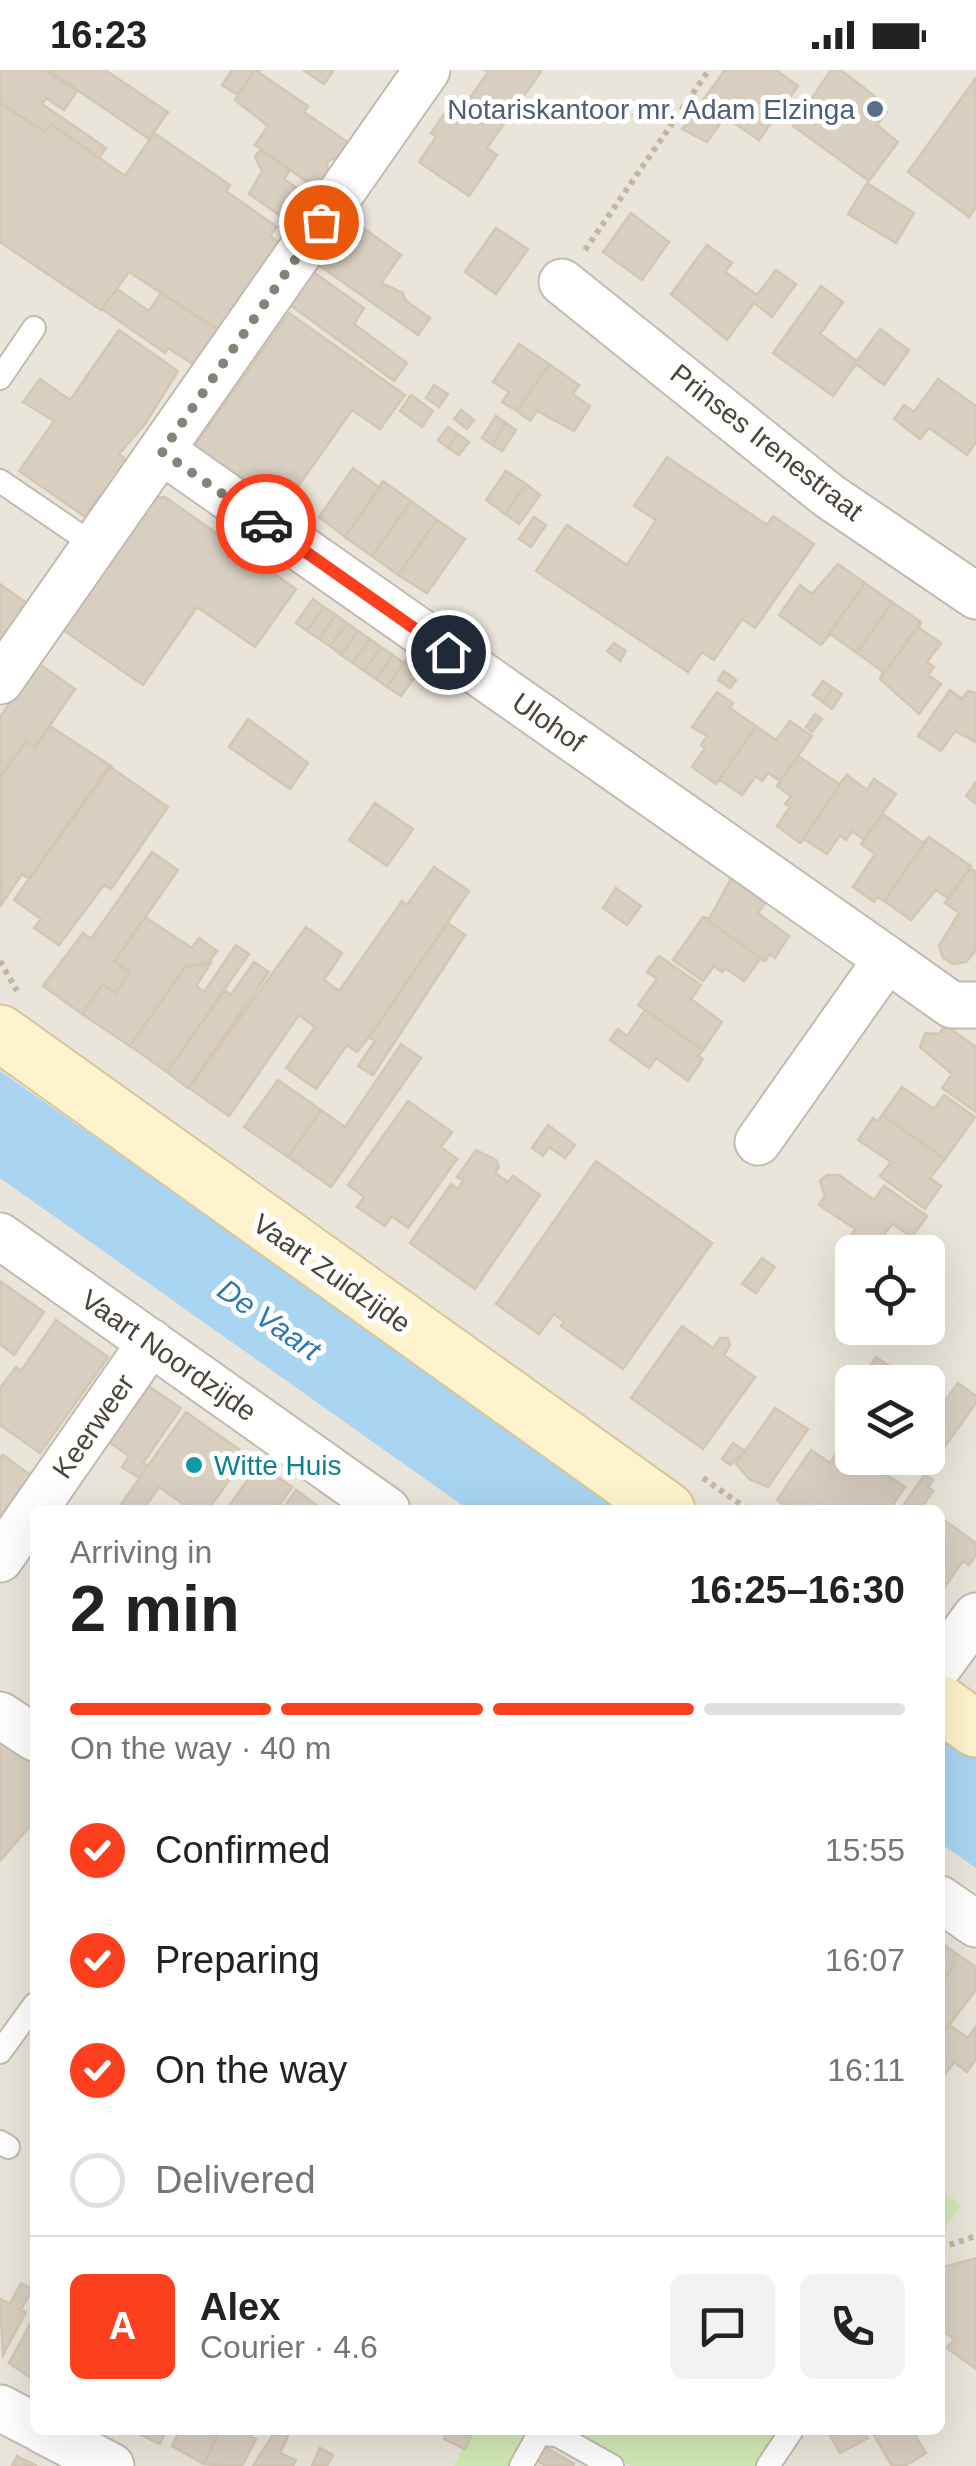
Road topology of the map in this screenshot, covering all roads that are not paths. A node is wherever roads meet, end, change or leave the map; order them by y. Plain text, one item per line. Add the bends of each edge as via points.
1 (427, 70) edge
2 (562, 282) road end
3 (34, 328) dead end
4 (0, 378) edge
5 (162, 452) junction
6 (0, 481) edge
7 (94, 545) junction
8 (976, 596) edge
9 (0, 681) edge
10 (887, 959) junction
11 (976, 1005) edge
12 (0, 1033) edge
13 (758, 1142) dead end
14 (0, 1236) edge
15 (151, 1342) junction
16 (38, 1505) edge
17 (380, 1505) edge
18 (660, 1505) edge
19 (30, 1516) edge
20 (0, 1559) edge
21 (976, 1616) edge
22 (945, 1658) edge
23 (945, 1707) edge
24 (0, 1715) edge
25 (976, 1729) edge
26 (30, 1735) edge
27 (945, 1903) edge
28 (976, 1924) edge
29 (30, 2011) edge
30 (0, 2052) edge
31 (0, 2408) edge
32 (30, 2423) edge
33 (52, 2435) edge
34 (538, 2435) edge
35 (557, 2435) edge
36 (789, 2435) edge
37 (111, 2466) edge
38 (521, 2466) edge
39 (612, 2466) edge
40 (768, 2466) edge

1 - 5 street
2 - 8 street, Prinses Irenestraat via 829,496
3 - 4 lane
5 - 7 street
5 - 10 street, Ulohof
6 - 7 lane
7 - 9 street
10 - 11 street, Ulohof via 952,1005
10 - 13 street
12 - 18 main road, Vaart Zuidzijde
14 - 15 street, Vaart Noordzijde
15 - 16 street, Keerweer
15 - 17 street, Vaart Noordzijde
19 - 20 street, Keerweer
21 - 22 street
23 - 25 main road
24 - 26 street
27 - 28 street
29 - 30 lane
31 - 32 street
33 - 37 street
34 - 38 lane
35 - 39 lane
36 - 40 lane

